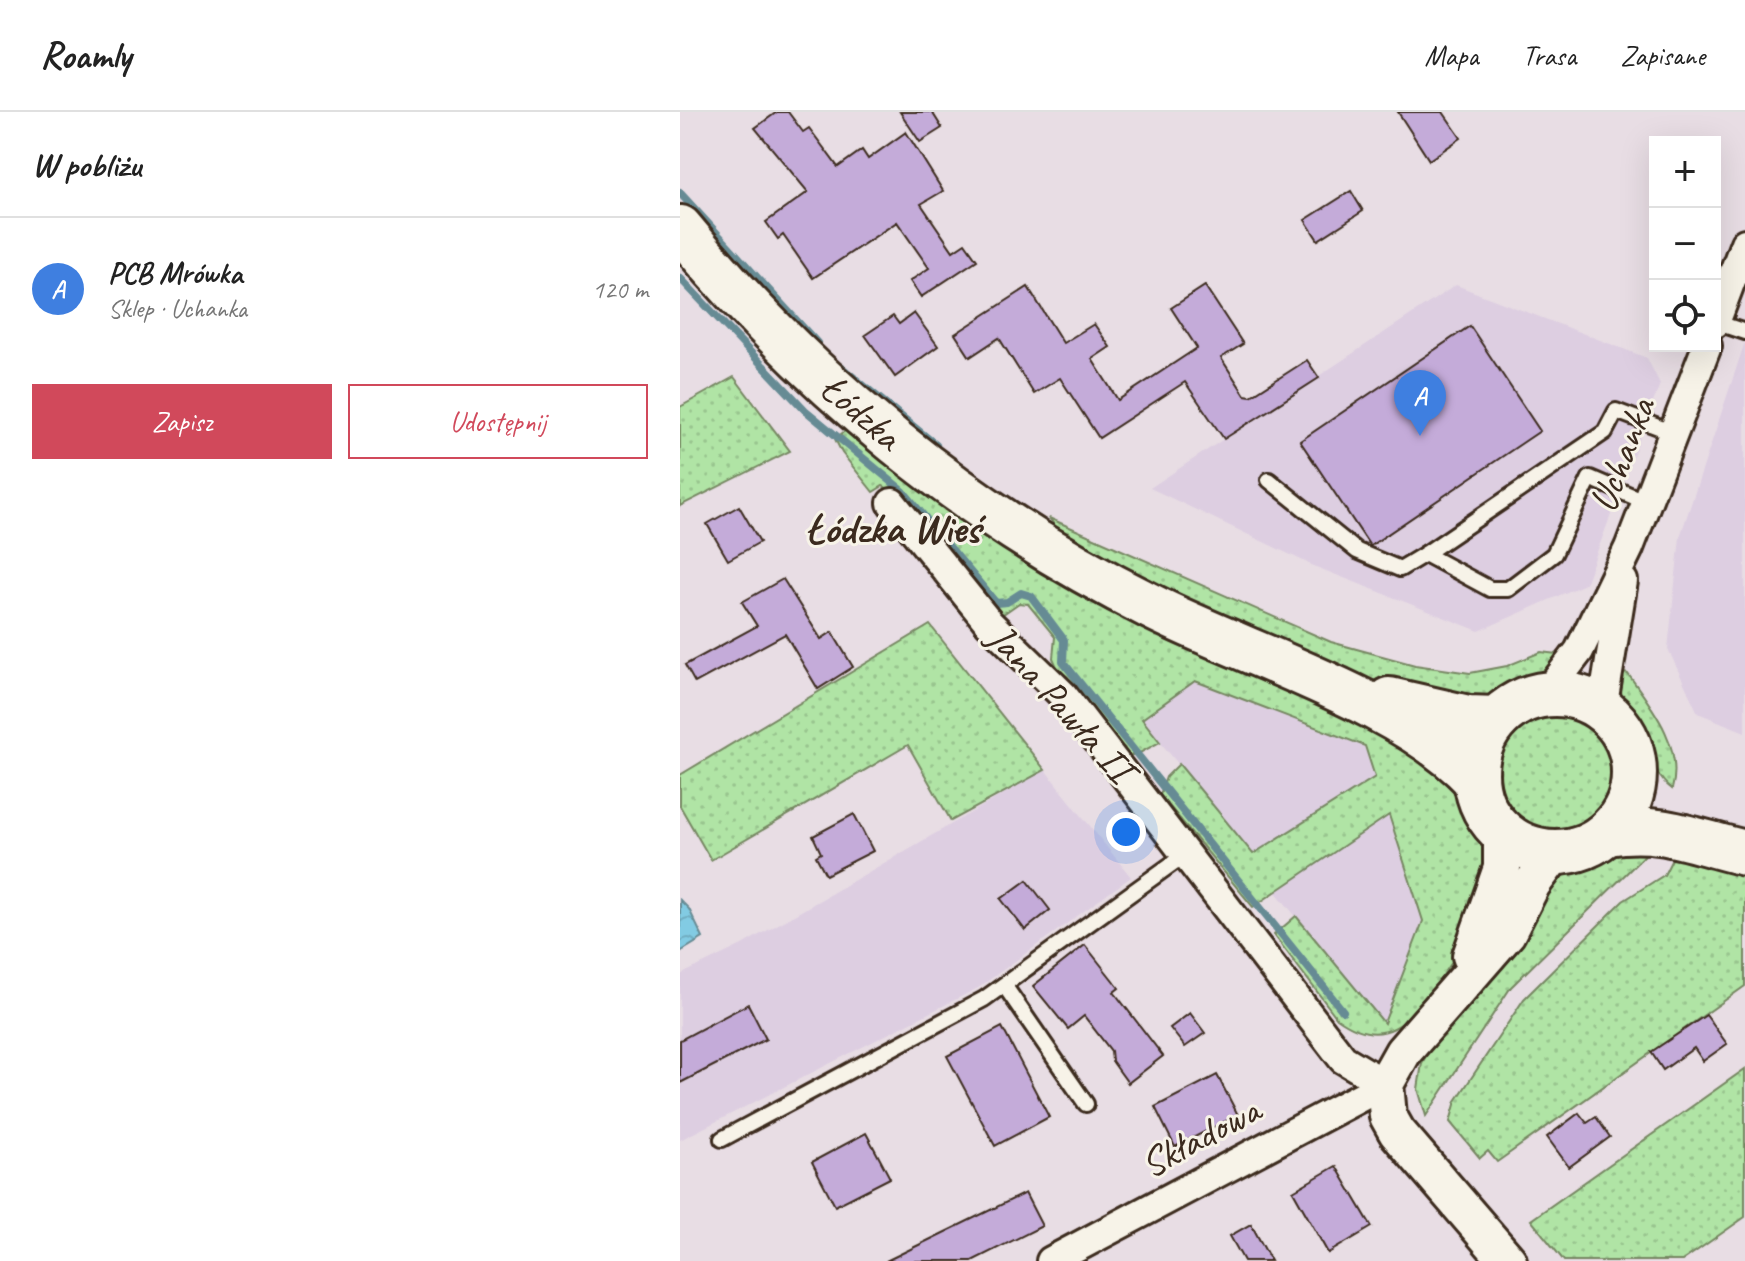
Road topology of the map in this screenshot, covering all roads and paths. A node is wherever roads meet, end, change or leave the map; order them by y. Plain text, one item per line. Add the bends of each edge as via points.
1 (680, 228) edge
2 (1745, 243) edge
3 (1721, 306) edge
4 (1721, 324) edge
5 (1745, 332) edge
6 (1705, 352) edge
7 (1674, 433) junction
8 (1269, 480) dead end
9 (1646, 502) junction
10 (892, 503) dead end
11 (1629, 548) junction
12 (1425, 554) junction
13 (1315, 679) junction
14 (1546, 694) junction
15 (1602, 710) junction
16 (1497, 719) junction
17 (1633, 761) junction
18 (1475, 779) junction
19 (1502, 833) junction
20 (1607, 833) junction
21 (1745, 840) edge
22 (1187, 853) junction
23 (1555, 853) junction
24 (1745, 853) edge
25 (1004, 985) junction
26 (1459, 987) junction
27 (1385, 1084) junction
28 (1086, 1104) dead end
29 (722, 1139) dead end
30 (1051, 1261) edge
31 (1508, 1261) edge

1 - 13 main road, Łódzka via 772,332 853,407 953,486 1069,563 1215,638
2 - 3 street
4 - 5 lane
6 - 7 street, Uchanka
7 - 9 street, Uchanka
7 - 12 lane via 1616,411 1605,432
8 - 12 lane via 1357,551 1400,569
9 - 11 street, Uchanka
9 - 12 lane via 1590,478 1554,554 1508,589 1490,589
10 - 22 street, Jana Pawła II via 989,623 1063,695
11 - 14 street, Uchanka via 1579,651
11 - 15 street, Uchanka
13 - 16 main road via 1427,710
13 - 18 main road via 1451,753
14 - 15 main road via 1576,697
14 - 16 main road via 1519,702
15 - 17 main road via 1627,741
16 - 18 main road via 1480,747
17 - 20 main road via 1633,787
17 - 21 main road via 1672,801
18 - 19 main road via 1483,809
19 - 23 main road via 1527,848
19 - 26 street via 1502,868
20 - 23 main road via 1583,848
20 - 24 main road via 1660,829
22 - 25 lane
22 - 27 street, Jana Pawła II via 1343,1059
23 - 26 street via 1507,933
25 - 28 lane
25 - 29 lane
26 - 27 street via 1403,1052
27 - 30 street, Składowa
27 - 31 street via 1388,1116 1397,1132

